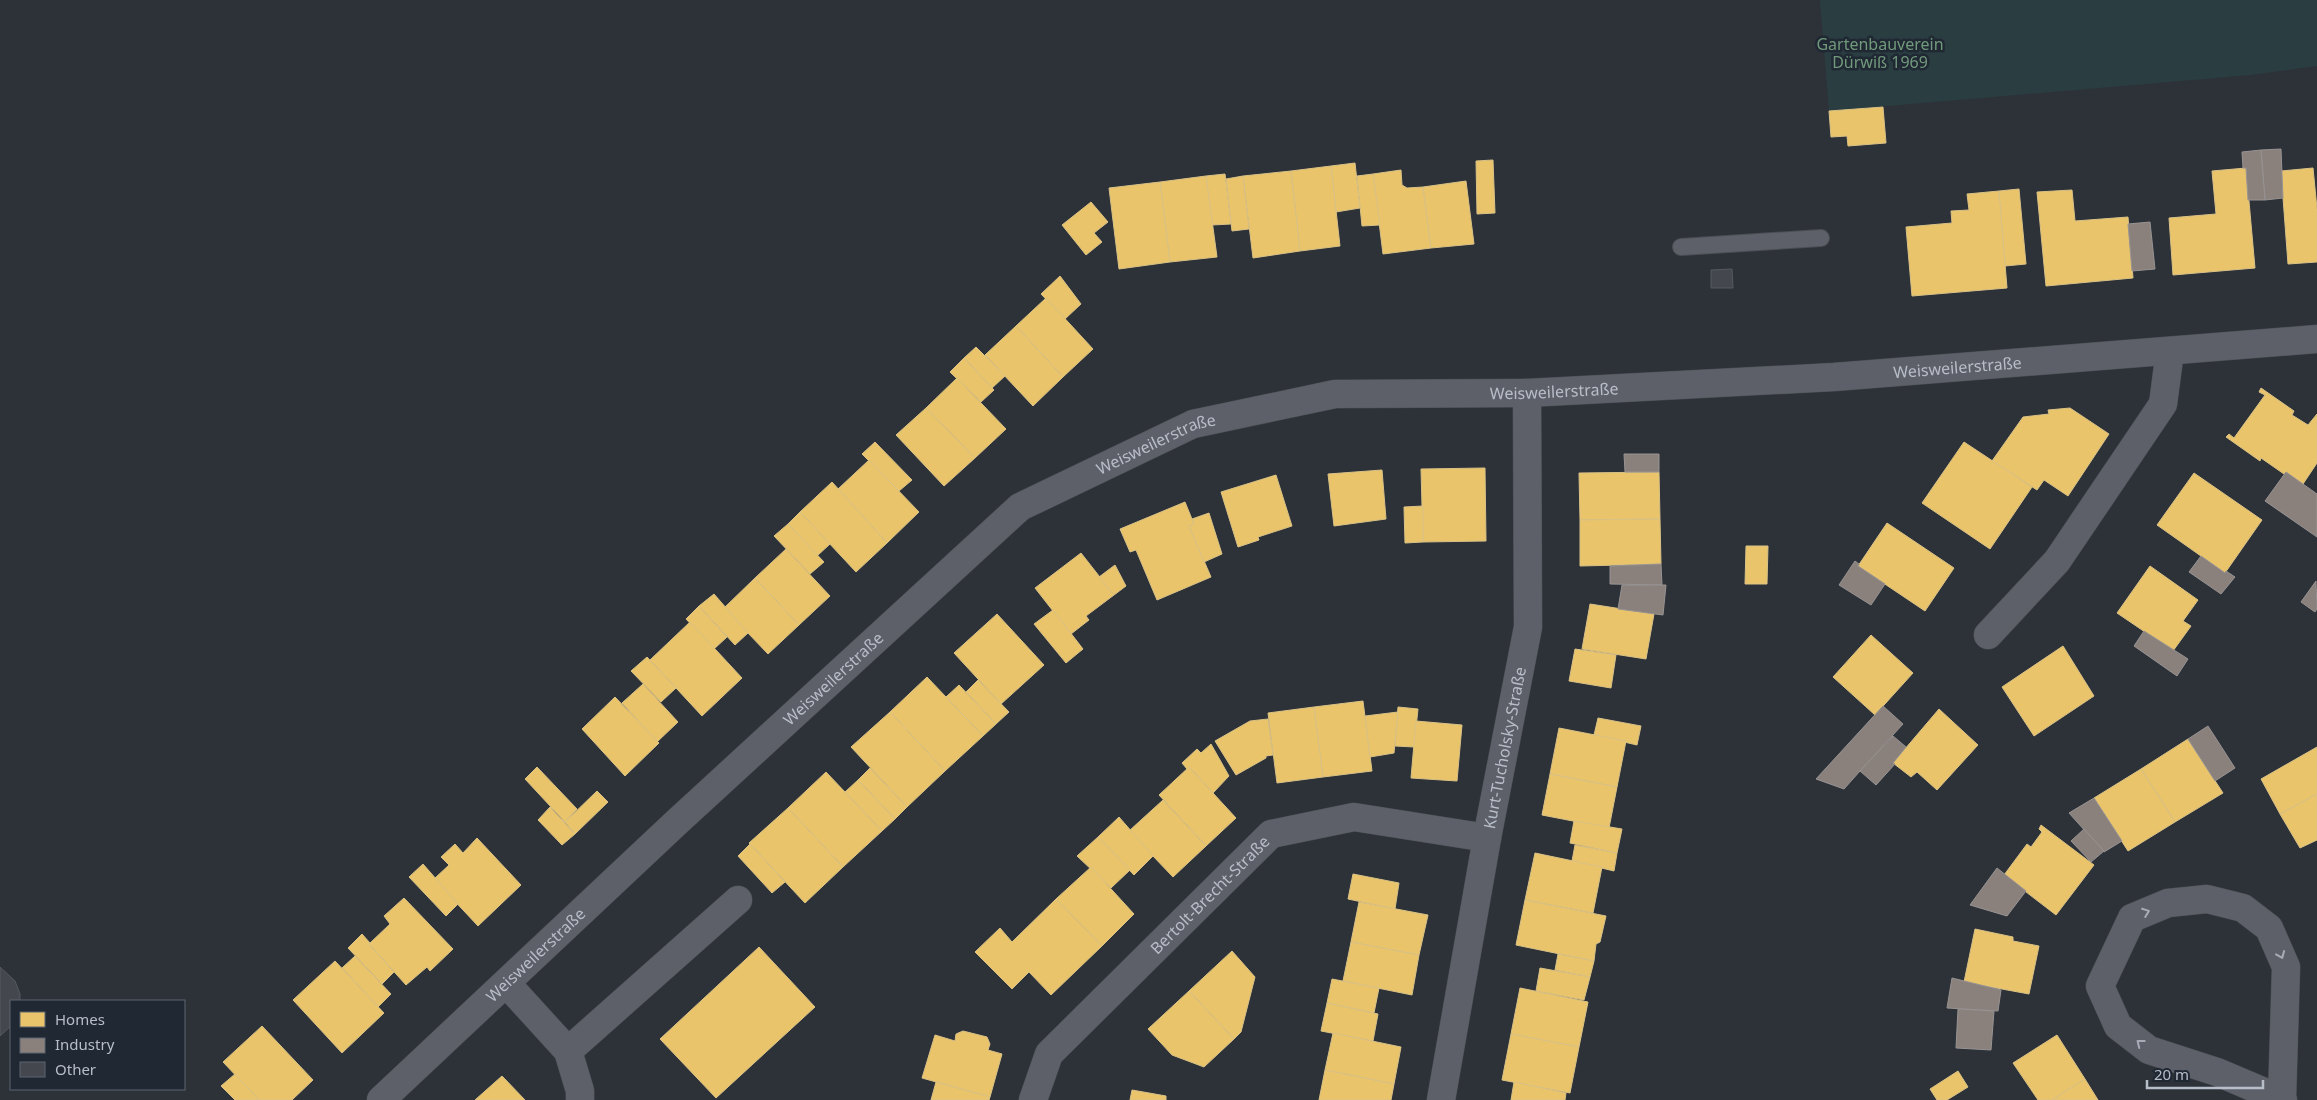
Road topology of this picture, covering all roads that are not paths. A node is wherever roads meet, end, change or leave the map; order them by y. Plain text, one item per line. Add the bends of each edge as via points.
1 (1821, 238) dead end
2 (1681, 247) dead end
3 (2317, 339) edge
4 (2170, 351) junction
5 (1527, 393) junction
6 (1988, 635) dead end
7 (1487, 838) junction
8 (738, 900) dead end
9 (506, 983) junction
10 (568, 1051) junction
11 (382, 1100) edge
12 (580, 1100) edge
13 (1033, 1100) edge
14 (1441, 1100) edge
15 (2283, 1100) edge

1 - 2 lane
3 - 4 street, Weisweilerstraße
4 - 5 street, Weisweilerstraße via 1834,377
4 - 6 street via 2163,404 2057,561
5 - 7 street, Kurt-Tucholsky-Straße via 1528,627
5 - 9 street, Weisweilerstraße via 1335,394 1193,424 1020,507 678,820
7 - 13 street, Bertolt-Brecht-Straße via 1354,816 1271,834 1049,1054
7 - 14 street, Kurt-Tucholsky-Straße
8 - 10 street
9 - 10 street
9 - 11 street, Weisweilerstraße
10 - 12 street
15 -> 15 street via 2217,1072 2149,1050 2118,1026 2100,986 2132,918 2168,904 2207,899 2243,908 2269,928 2286,967

